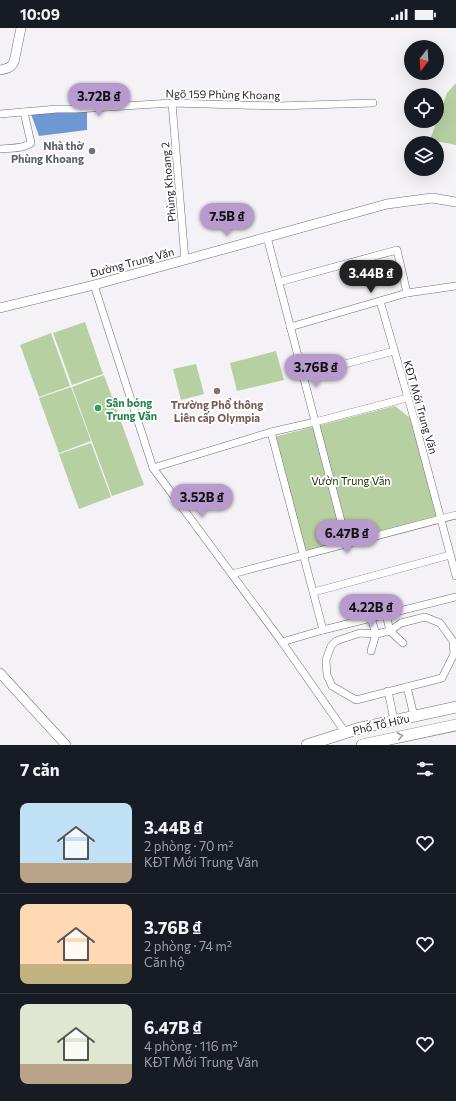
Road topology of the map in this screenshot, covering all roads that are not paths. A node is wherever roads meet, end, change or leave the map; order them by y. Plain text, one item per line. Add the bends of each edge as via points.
1 (21, 28) edge
2 (0, 70) edge
3 (172, 103) junction
4 (373, 103) dead end
5 (24, 112) junction
6 (0, 114) edge
7 (0, 149) edge
8 (456, 202) edge
9 (267, 237) junction
10 (185, 260) junction
11 (279, 282) junction
12 (94, 285) junction
13 (456, 286) edge
14 (407, 293) junction
15 (380, 301) junction
16 (0, 308) edge
17 (290, 327) junction
18 (394, 351) junction
19 (303, 375) junction
20 (407, 398) junction
21 (315, 422) junction
22 (271, 432) junction
23 (153, 468) junction
24 (456, 515) edge
25 (440, 519) junction
26 (347, 544) junction
27 (304, 555) junction
28 (450, 555) junction
29 (232, 574) junction
30 (456, 576) edge
31 (314, 592) junction
32 (456, 597) edge
33 (386, 614) junction
34 (372, 618) junction
35 (324, 630) junction
36 (390, 631) junction
37 (376, 634) junction
38 (282, 642) junction
39 (403, 643) dead end
40 (371, 651) dead end
41 (0, 673) edge
42 (407, 687) junction
43 (388, 691) junction
44 (456, 708) edge
45 (414, 716) junction
46 (394, 720) junction
47 (456, 725) edge
48 (345, 732) junction
49 (66, 745) edge
50 (307, 745) edge
51 (362, 745) edge

1 - 2 street via 14,62 12,66
3 - 4 street, Ngõ 159 Phùng Khoang via 277,106
3 - 5 street, Ngõ 159 Phùng Khoang
3 - 10 street, Phùng Khoang 2
5 - 6 street, Ngõ 159 Phùng Khoang
5 - 7 street via 31,143 28,146
8 - 9 street, Đường Trung Văn via 432,198 387,204
9 - 10 street, Đường Trung Văn
9 - 11 street
10 - 12 street, Đường Trung Văn
11 - 14 street via 397,250
11 - 17 street
12 - 16 street, Đường Trung Văn
12 - 23 street
13 - 14 street
14 - 15 street
15 - 17 street
15 - 18 street, KĐT Mới Trung Văn
17 - 19 street
18 - 19 street
18 - 20 street, KĐT Mới Trung Văn
19 - 21 street
20 - 21 street
20 - 25 street, KĐT Mới Trung Văn
21 - 22 street
21 - 26 street
22 - 23 street
22 - 27 street
23 - 29 street
24 - 25 street
25 - 26 street
25 - 28 street, KĐT Mới Trung Văn
26 - 27 street
27 - 29 street
27 - 31 street
28 - 30 street, KĐT Mới Trung Văn
28 - 31 street
29 - 38 street
31 - 35 street
32 - 33 street
33 - 34 street
33 - 36 street
34 - 35 street
34 - 37 street
35 - 38 street
36 - 37 street
36 - 39 street
36 - 42 street via 400,623 425,617 440,623 453,641 454,654 442,678
37 - 40 street
37 - 43 street via 360,633 336,640 326,660 327,676 332,686 356,700
38 - 48 street
41 - 49 street
42 - 43 street
42 - 45 street
43 - 46 street
44 - 45 main road, Phố Tố Hữu
45 - 46 main road, Phố Tố Hữu
46 - 48 main road, Phố Tố Hữu
51 -> 47 main road, Phố Tố Hữu
48 - 50 main road, Phố Tố Hữu

